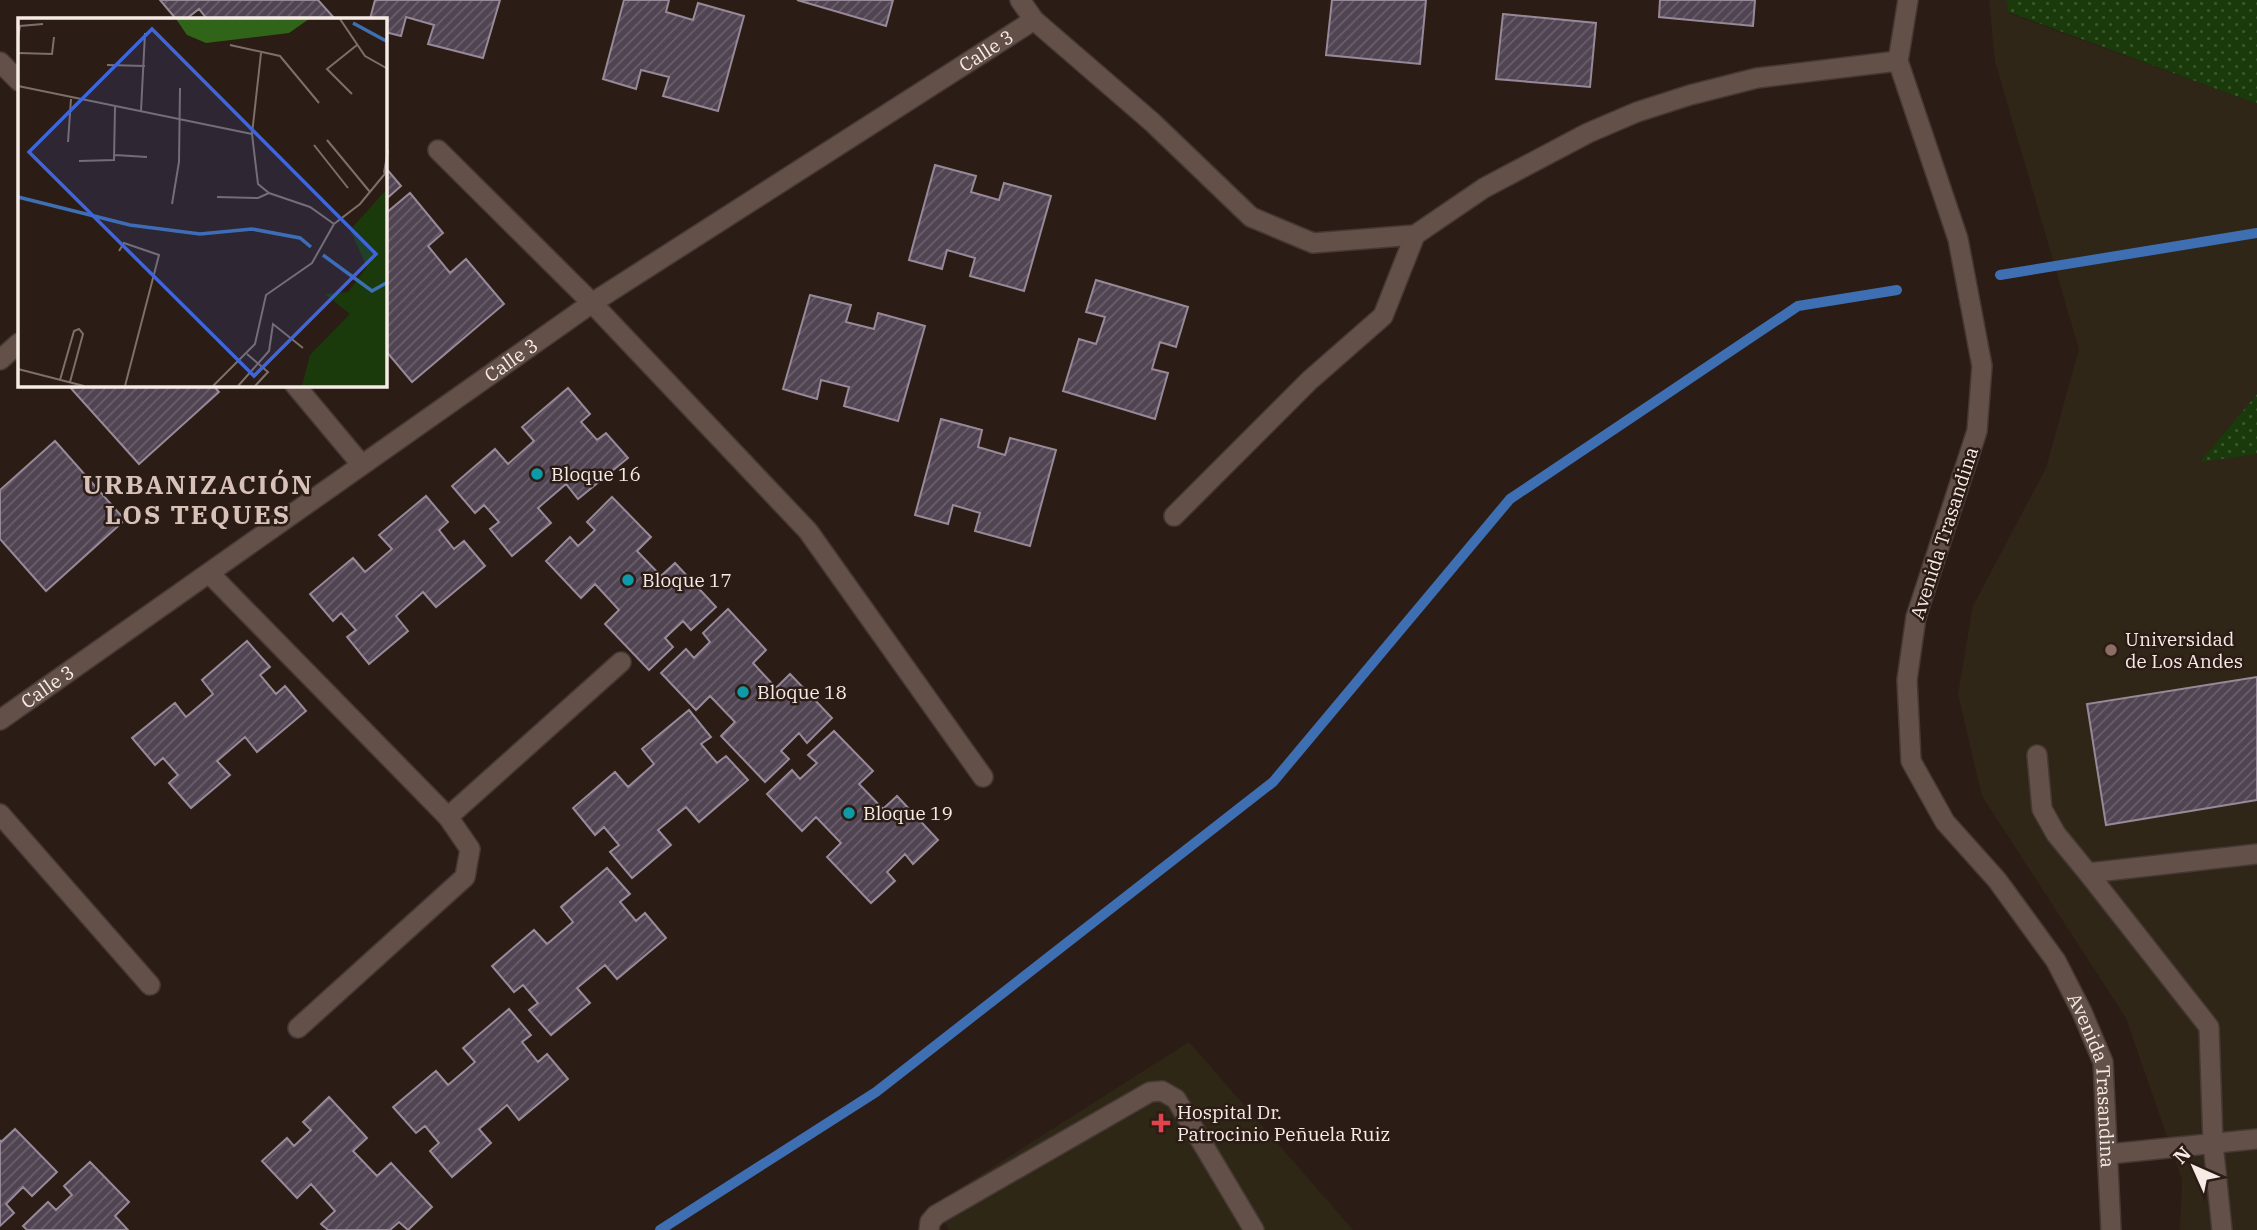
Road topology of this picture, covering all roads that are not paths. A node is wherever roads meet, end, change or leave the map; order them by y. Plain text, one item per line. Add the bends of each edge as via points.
1 (1020, 0) edge
2 (1908, 0) edge
3 (1034, 20) junction
4 (1898, 61) junction
5 (0, 62) edge
6 (18, 80) edge
7 (438, 150) dead end
8 (1415, 235) junction
9 (592, 303) junction
10 (18, 344) edge
11 (0, 360) edge
12 (297, 387) edge
13 (361, 464) junction
14 (1174, 516) dead end
15 (210, 574) junction
16 (621, 662) dead end
17 (0, 720) edge
18 (2037, 755) dead end
19 (983, 777) dead end
20 (0, 814) edge
21 (448, 817) junction
22 (2257, 854) edge
23 (2088, 873) junction
24 (150, 985) dead end
25 (298, 1028) dead end
26 (2257, 1139) edge
27 (2213, 1143) junction
28 (2109, 1154) junction
29 (929, 1230) edge
30 (1254, 1230) edge
31 (2111, 1230) edge
32 (2222, 1230) edge

1 - 3 street
2 - 4 street, Avenida Trasandina
3 - 8 street via 1152,122 1251,218 1313,243
3 - 9 street, Calle 3
4 - 8 street via 1757,78 1637,112 1484,188
4 - 28 street, Avenida Trasandina via 1958,239 1982,366 1977,432 1916,617 1907,680 1911,761 1944,822 1997,880 2056,961 2082,1012 2103,1062
5 - 6 street
7 - 9 street
8 - 14 street via 1383,316 1310,380
9 - 13 street, Calle 3
9 - 19 street via 808,531
10 - 11 street
12 - 13 street
13 - 15 street, Calle 3
15 - 17 street, Calle 3
15 - 21 street
16 - 21 street
18 - 23 street via 2042,809
20 - 24 street
21 - 25 street via 470,849 465,877
22 - 23 street
23 - 27 street via 2209,1027
26 - 27 street
27 - 28 street
27 - 32 street
28 - 31 street, Avenida Trasandina
29 - 30 street via 936,1215 1150,1092 1162,1091 1175,1099

